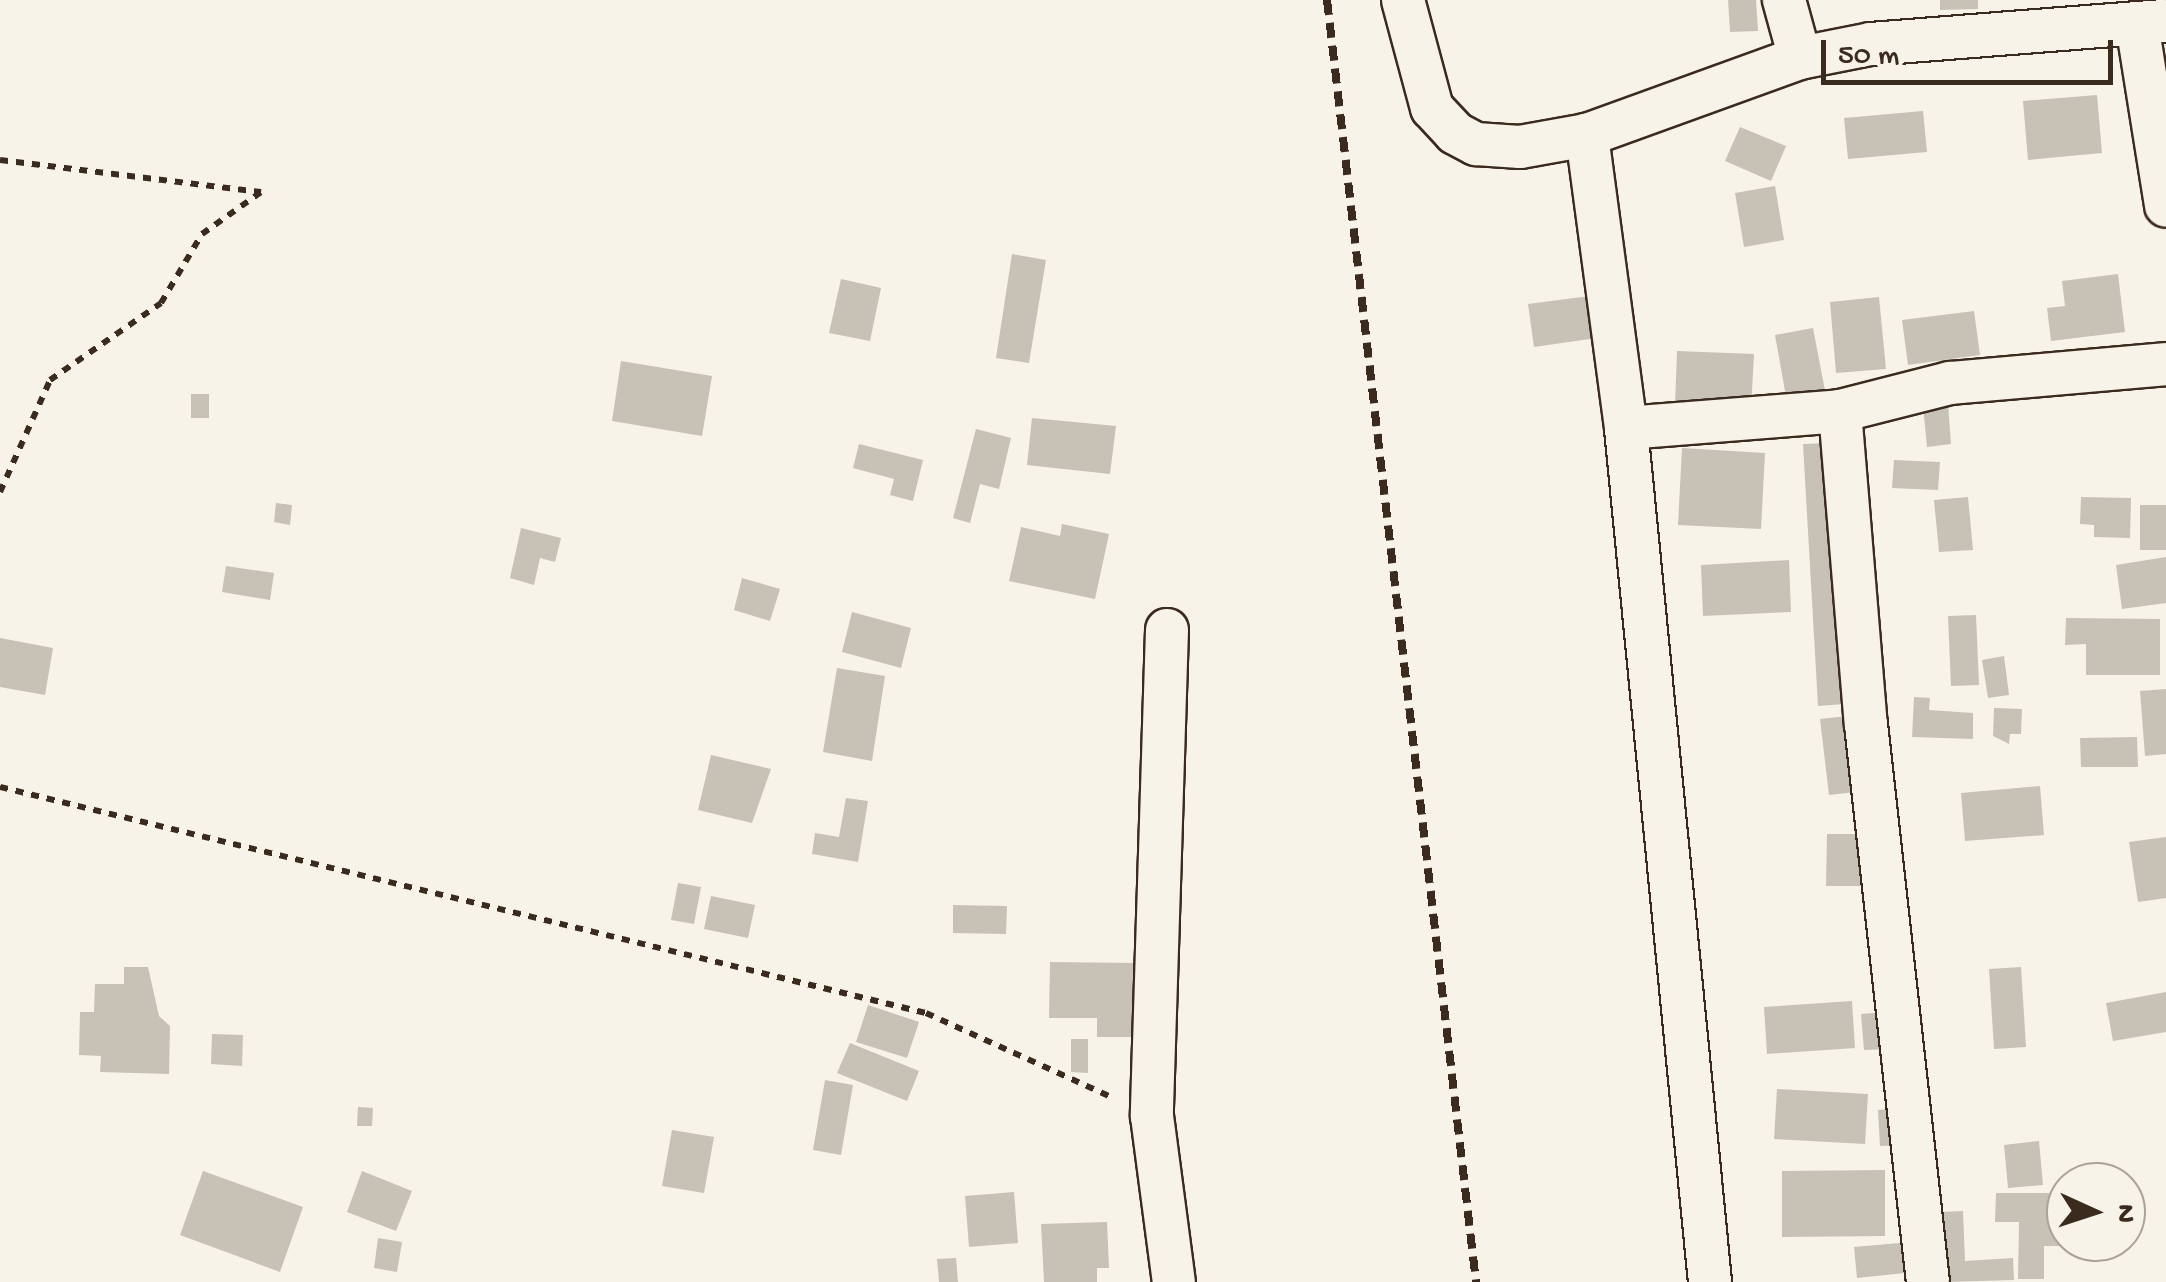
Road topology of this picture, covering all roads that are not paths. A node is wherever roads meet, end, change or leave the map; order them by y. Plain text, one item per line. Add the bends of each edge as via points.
1 (1403, 0) edge
2 (1784, 0) edge
3 (2152, 22) edge
4 (1800, 58) junction
5 (1587, 135) junction
6 (2166, 206) edge
7 (2166, 364) edge
8 (1840, 412) junction
9 (1626, 428) junction
10 (1167, 630) dead end
11 (1174, 1282) edge
12 (1710, 1282) edge
13 (1928, 1282) edge

1 - 5 street via 1432,108 1454,133 1476,144 1520,147
2 - 4 street
3 - 4 street via 1871,44
3 - 6 street
4 - 5 street
5 - 9 street
7 - 8 street via 1950,383
8 - 9 street
8 - 13 street via 1866,724
9 - 12 street
10 - 11 street via 1152,1116

